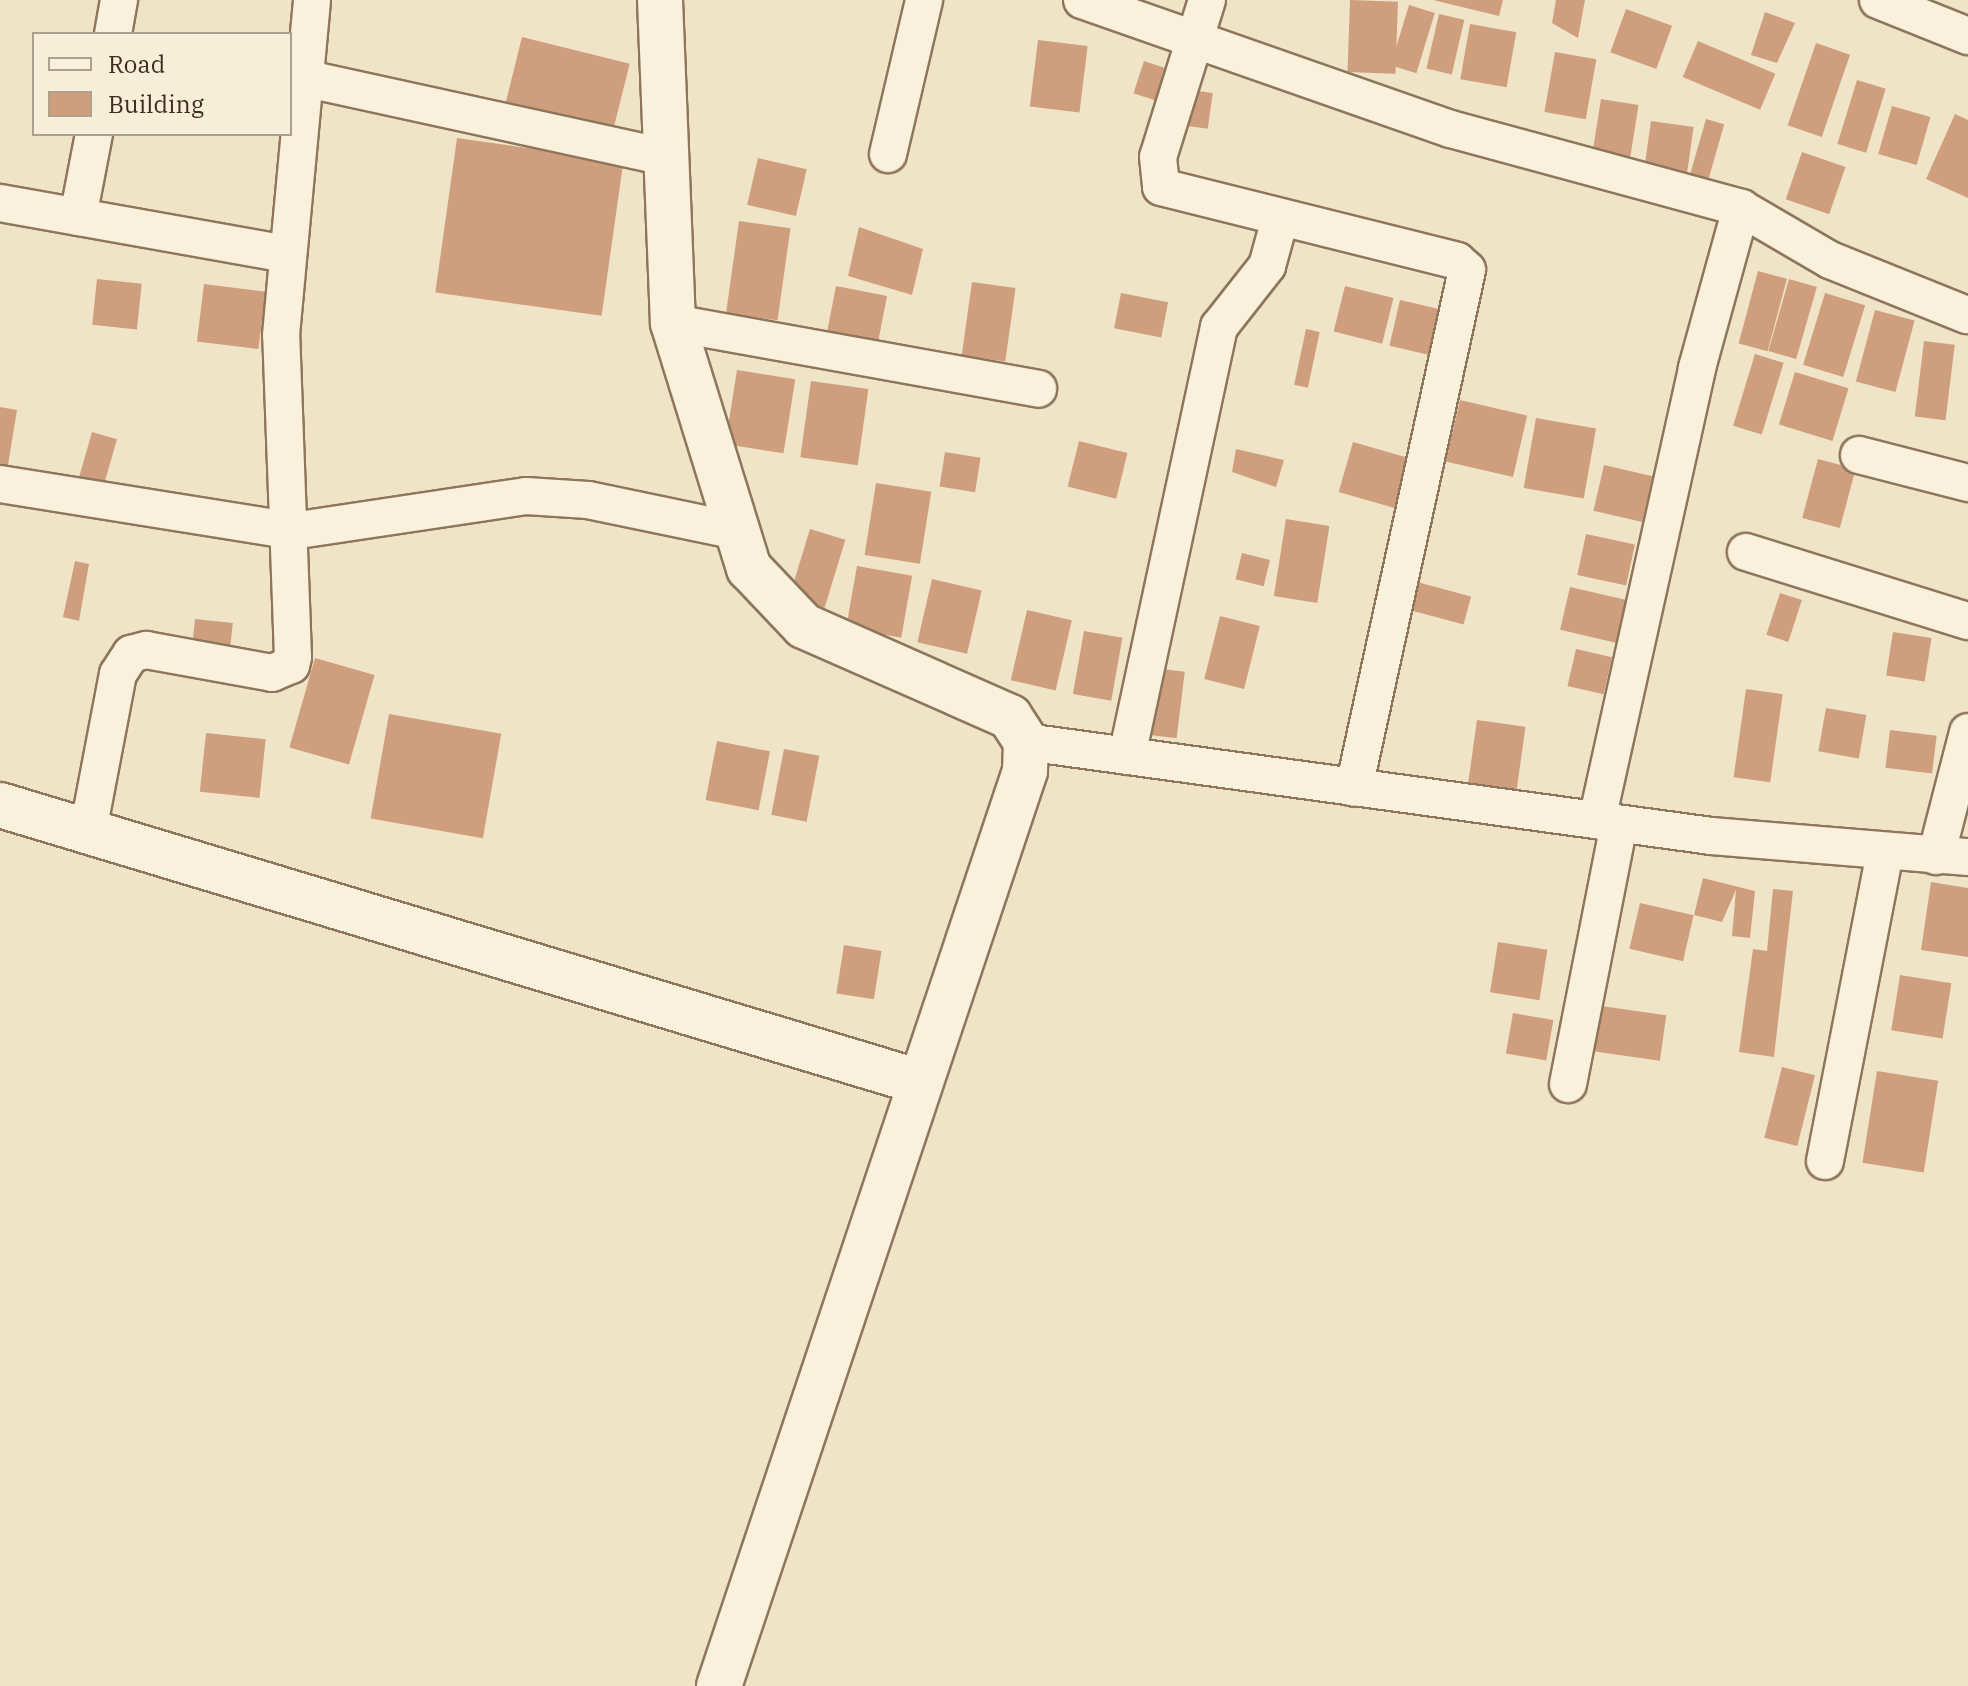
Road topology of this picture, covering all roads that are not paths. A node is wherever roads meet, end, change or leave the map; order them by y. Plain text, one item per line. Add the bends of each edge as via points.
1 (119, 0) edge
2 (312, 0) edge
3 (660, 0) edge
4 (924, 0) edge
5 (1082, 0) edge
6 (1207, 0) edge
7 (1878, 0) edge
8 (113, 32) edge
9 (1968, 36) edge
10 (1196, 39) junction
11 (303, 78) junction
12 (94, 136) edge
13 (888, 154) dead end
14 (669, 158) junction
15 (0, 203) edge
16 (1741, 208) junction
17 (78, 217) junction
18 (1280, 219) junction
19 (285, 254) junction
20 (1967, 315) edge
21 (673, 323) junction
22 (1038, 389) dead end
23 (1859, 455) dead end
24 (1968, 483) edge
25 (0, 484) edge
26 (292, 531) junction
27 (738, 531) junction
28 (1746, 552) dead end
29 (1968, 621) edge
30 (1968, 732) edge
31 (1026, 742) junction
32 (1127, 756) junction
33 (1354, 788) junction
34 (0, 805) edge
35 (1608, 822) junction
36 (88, 831) junction
37 (1885, 852) junction
38 (1952, 856) edge
39 (920, 1082) junction
40 (1568, 1084) dead end
41 (1825, 1161) dead end
42 (719, 1686) edge

1 - 8 street
2 - 11 street
3 - 14 street
4 - 13 street
5 - 10 street
6 - 10 street
7 - 9 street
10 - 16 street via 1451,129
10 - 18 street via 1158,157 1161,187
11 - 14 street
11 - 19 street
12 - 17 street
14 - 21 street
15 - 17 street
16 - 20 street via 1830,260
16 - 35 street via 1697,368
17 - 19 street
18 - 32 street via 1267,266 1219,327
18 - 33 street via 1457,261 1467,270
19 - 26 street via 281,335
21 - 22 street
21 - 27 street
23 - 24 street
25 - 26 street
26 - 27 street via 526,496 588,500
26 - 36 street via 291,665 272,673 146,650 131,654 118,674
27 - 31 street via 749,568 804,626 1010,717
28 - 29 street
30 - 38 street
31 - 32 street
31 - 39 street via 1025,771
32 - 33 street
33 - 35 street
34 - 36 street
35 - 37 street
35 - 40 street
36 - 39 street
37 - 38 street
37 - 41 street
39 - 42 street

